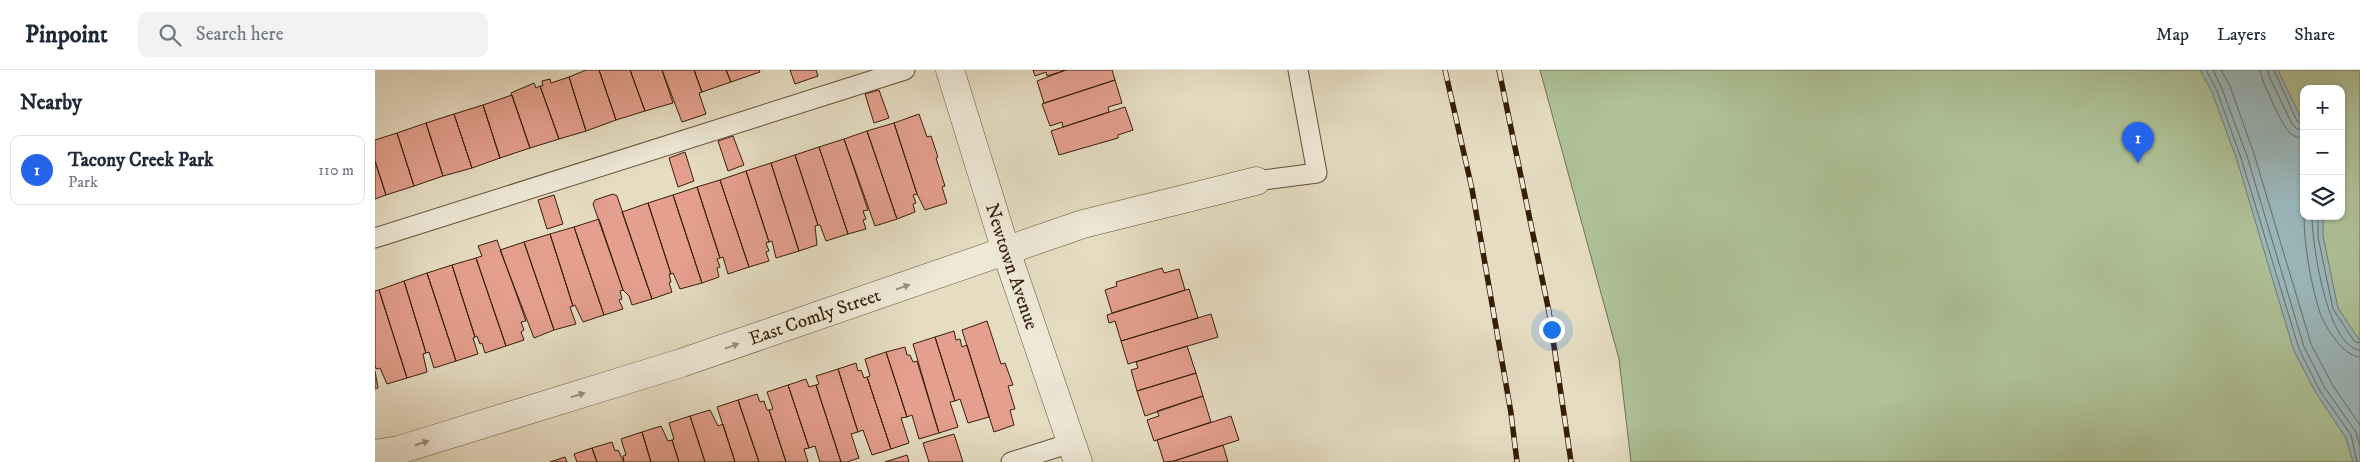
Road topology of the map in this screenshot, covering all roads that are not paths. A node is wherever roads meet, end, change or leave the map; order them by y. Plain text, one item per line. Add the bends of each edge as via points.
1 (905, 70) edge
2 (950, 70) edge
3 (1298, 70) edge
4 (1255, 181) joint
5 (375, 238) edge
6 (1007, 251) junction
7 (1075, 452) edge
8 (375, 454) edge
9 (1011, 462) edge

1 - 5 lane
2 - 6 street, Newtown Avenue
3 - 4 lane via 1317,173
4 - 6 street, East Comly Street via 1083,224
6 - 7 street, Newtown Avenue
8 -> 6 street, East Comly Street via 399,450 681,363
7 - 9 lane

